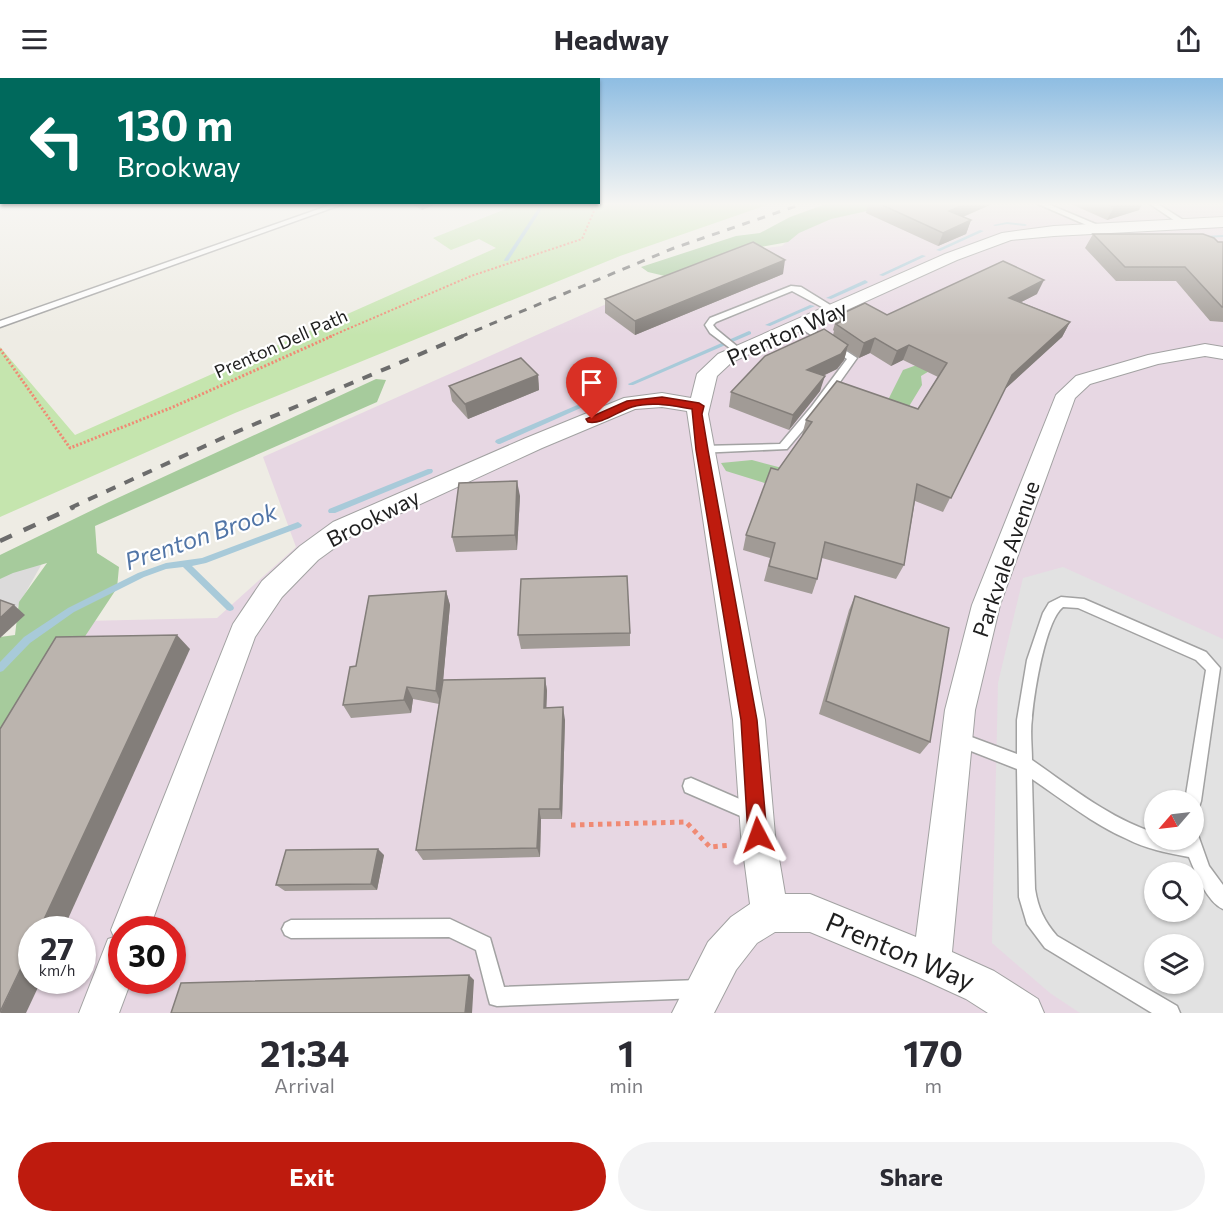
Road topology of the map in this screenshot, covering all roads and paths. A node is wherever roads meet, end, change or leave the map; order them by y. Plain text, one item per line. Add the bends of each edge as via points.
1 (216, 248) edge
2 (556, 248) edge
3 (976, 248) edge
4 (836, 311) junction
5 (0, 324) edge
6 (802, 325) junction
7 (0, 349) edge
8 (740, 352) junction
9 (1223, 353) edge
10 (699, 406) junction
11 (702, 450) junction
12 (957, 739) junction
13 (1026, 765) junction
14 (691, 786) dead end
15 (1195, 790) edge
16 (756, 814) junction
17 (572, 825) dead end
18 (1144, 837) edge
19 (759, 843) junction
20 (1194, 850) edge
21 (1223, 900) edge
22 (770, 913) junction
23 (135, 916) edge
24 (291, 929) dead end
25 (932, 963) junction
26 (108, 990) edge
27 (697, 1001) edge
28 (99, 1013) edge
29 (1024, 1013) edge
30 (1170, 1013) edge

1 - 5 lane
2 - 7 path, Prenton Dell Path via 428,294 173,407 70,448
3 - 4 street, Prenton Way
4 - 6 street, Prenton Way
4 - 8 lane via 791,288 713,320 709,325 713,331
6 - 8 street, Prenton Way
6 - 11 lane via 852,358 816,408 783,447
8 - 10 street, Prenton Way via 725,358 707,374
9 - 12 street, Parkvale Avenue via 1205,350 1155,358 1083,380 1066,395 986,605 960,710
10 - 11 street, Prenton Way
10 - 23 street, Brookway via 662,400 631,403 342,529 309,553 272,590 243,633
11 - 16 street, Prenton Way via 749,720
12 - 13 lane
12 - 25 street, Parkvale Avenue
13 - 15 lane via 1024,720 1034,660 1054,607 1070,602 1201,656 1213,668
13 - 18 lane via 1090,810
13 - 30 lane via 1026,889 1029,912 1038,929 1051,942
14 - 16 lane
16 - 19 street, Prenton Way
17 - 19 path via 686,822 710,847
19 - 22 street, Prenton Way
20 - 21 lane
22 - 25 street, Prenton Way via 810,913
22 - 27 street via 744,930 722,956
24 - 27 lane via 450,928 484,944 497,997
25 - 29 street, Prenton Way via 980,985
26 - 28 street

